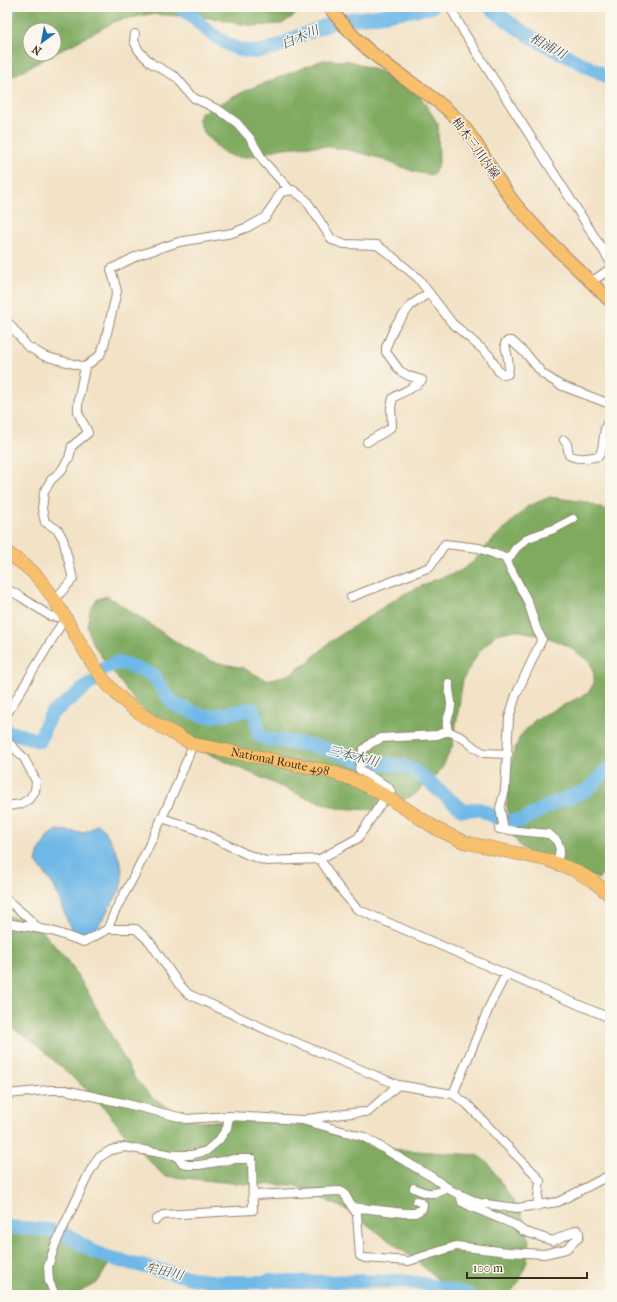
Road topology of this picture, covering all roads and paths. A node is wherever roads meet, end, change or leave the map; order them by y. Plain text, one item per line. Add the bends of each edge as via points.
1 (329, 7) edge
2 (450, 7) edge
3 (135, 34) dead end
4 (290, 190) junction
5 (610, 261) edge
6 (610, 269) edge
7 (591, 282) junction
8 (429, 293) junction
9 (610, 301) edge
10 (7, 321) edge
11 (84, 367) junction
12 (610, 404) edge
13 (610, 419) edge
14 (564, 440) dead end
15 (366, 442) dead end
16 (573, 519) dead end
17 (7, 553) edge
18 (507, 561) junction
19 (7, 589) edge
20 (351, 597) dead end
21 (54, 600) junction
22 (65, 618) junction
23 (449, 683) dead end
24 (7, 714) edge
25 (448, 730) junction
26 (7, 741) edge
27 (193, 744) junction
28 (508, 754) junction
29 (388, 798) junction
30 (7, 806) edge
31 (162, 818) junction
32 (320, 859) junction
33 (557, 864) junction
34 (610, 895) edge
35 (7, 900) edge
36 (7, 923) edge
37 (38, 928) junction
38 (108, 929) junction
39 (506, 974) junction
40 (610, 1018) edge
41 (398, 1085) junction
42 (7, 1094) edge
43 (453, 1094) junction
44 (229, 1116) junction
45 (302, 1120) junction
46 (176, 1155) junction
47 (610, 1175) edge
48 (414, 1188) dead end
49 (448, 1188) junction
50 (460, 1194) junction
51 (253, 1195) junction
52 (417, 1200) dead end
53 (537, 1206) junction
54 (352, 1207) junction
55 (156, 1220) dead end
56 (56, 1295) edge

1 - 7 main road, 柚木三川内線 via 361,43 457,119 516,204 543,235
2 - 5 street
3 - 4 street via 134,40 139,51 150,63 176,77 194,98 220,110 237,123 250,138 264,162
4 - 8 street via 306,200 332,240 344,244 378,245 418,278
4 - 11 street via 281,192 266,217 248,227 232,233 179,242 139,255 111,269 117,291 104,345 100,355
6 - 7 street
7 - 9 main road, 柚木三川内線
8 - 12 street via 452,323 490,355 504,375 508,374 510,367 505,343 512,341 543,374 560,385
8 - 15 street via 411,305 395,326 386,347 386,352 400,371 422,380 410,390 403,391 393,398 392,426
10 - 11 street via 27,346 44,356
11 - 21 street via 78,412 88,433 72,446 69,458 43,497 45,522 58,530 63,539 74,579
13 - 14 street via 599,456 572,458 569,455 568,444
16 - 18 street via 528,538 516,548
17 - 21 highway, National Route 498 via 40,578
18 - 20 street via 480,548 445,544 430,567
18 - 28 street via 528,602 542,639 516,694 509,718
19 - 22 street via 50,616
21 - 22 highway, National Route 498
22 - 24 street
22 - 27 highway, National Route 498 via 105,680 129,706
23 - 25 street via 451,705 446,724
25 - 28 street via 484,753
25 - 29 street via 436,735 382,738 371,742 363,750 359,769 388,787 391,791
26 - 30 street via 24,758 36,781 35,791 30,799 21,804
27 - 29 highway, National Route 498 via 328,771 356,780
27 - 31 street
28 - 33 street via 505,790 500,808 502,829 549,834 557,841 560,849
29 - 32 street via 358,838
29 - 33 highway, National Route 498 via 437,829 464,842
31 - 32 street via 195,829 266,861
31 - 38 street via 136,873 112,915
32 - 39 street via 356,909
33 - 34 highway, National Route 498 via 593,881
35 - 37 street
36 - 37 street
37 - 38 street via 84,942
38 - 41 street via 136,929 150,942 188,994
39 - 40 street
39 - 43 street via 491,1003
41 - 43 street
41 - 45 street via 368,1112 350,1112
42 - 44 street via 65,1090 187,1119
43 - 53 street via 468,1105 537,1177 540,1181
44 - 45 street
44 - 46 street via 227,1128 219,1140 206,1151
45 - 49 street via 364,1137
46 - 51 street via 187,1165 252,1159
46 - 56 street via 125,1147 111,1150 98,1158 88,1172 52,1252 48,1267 49,1281
47 - 53 street via 558,1202
48 - 49 street via 429,1194
49 - 50 street
50 - 53 street via 479,1203 517,1208
50 - 54 street via 462,1202 523,1231 553,1241 577,1230 579,1237 566,1249 544,1254 456,1246 409,1260 365,1258 360,1256 358,1214
51 - 54 street via 340,1191
51 - 55 street via 253,1210 163,1215
52 - 54 street via 423,1204 422,1209 415,1213 404,1214

